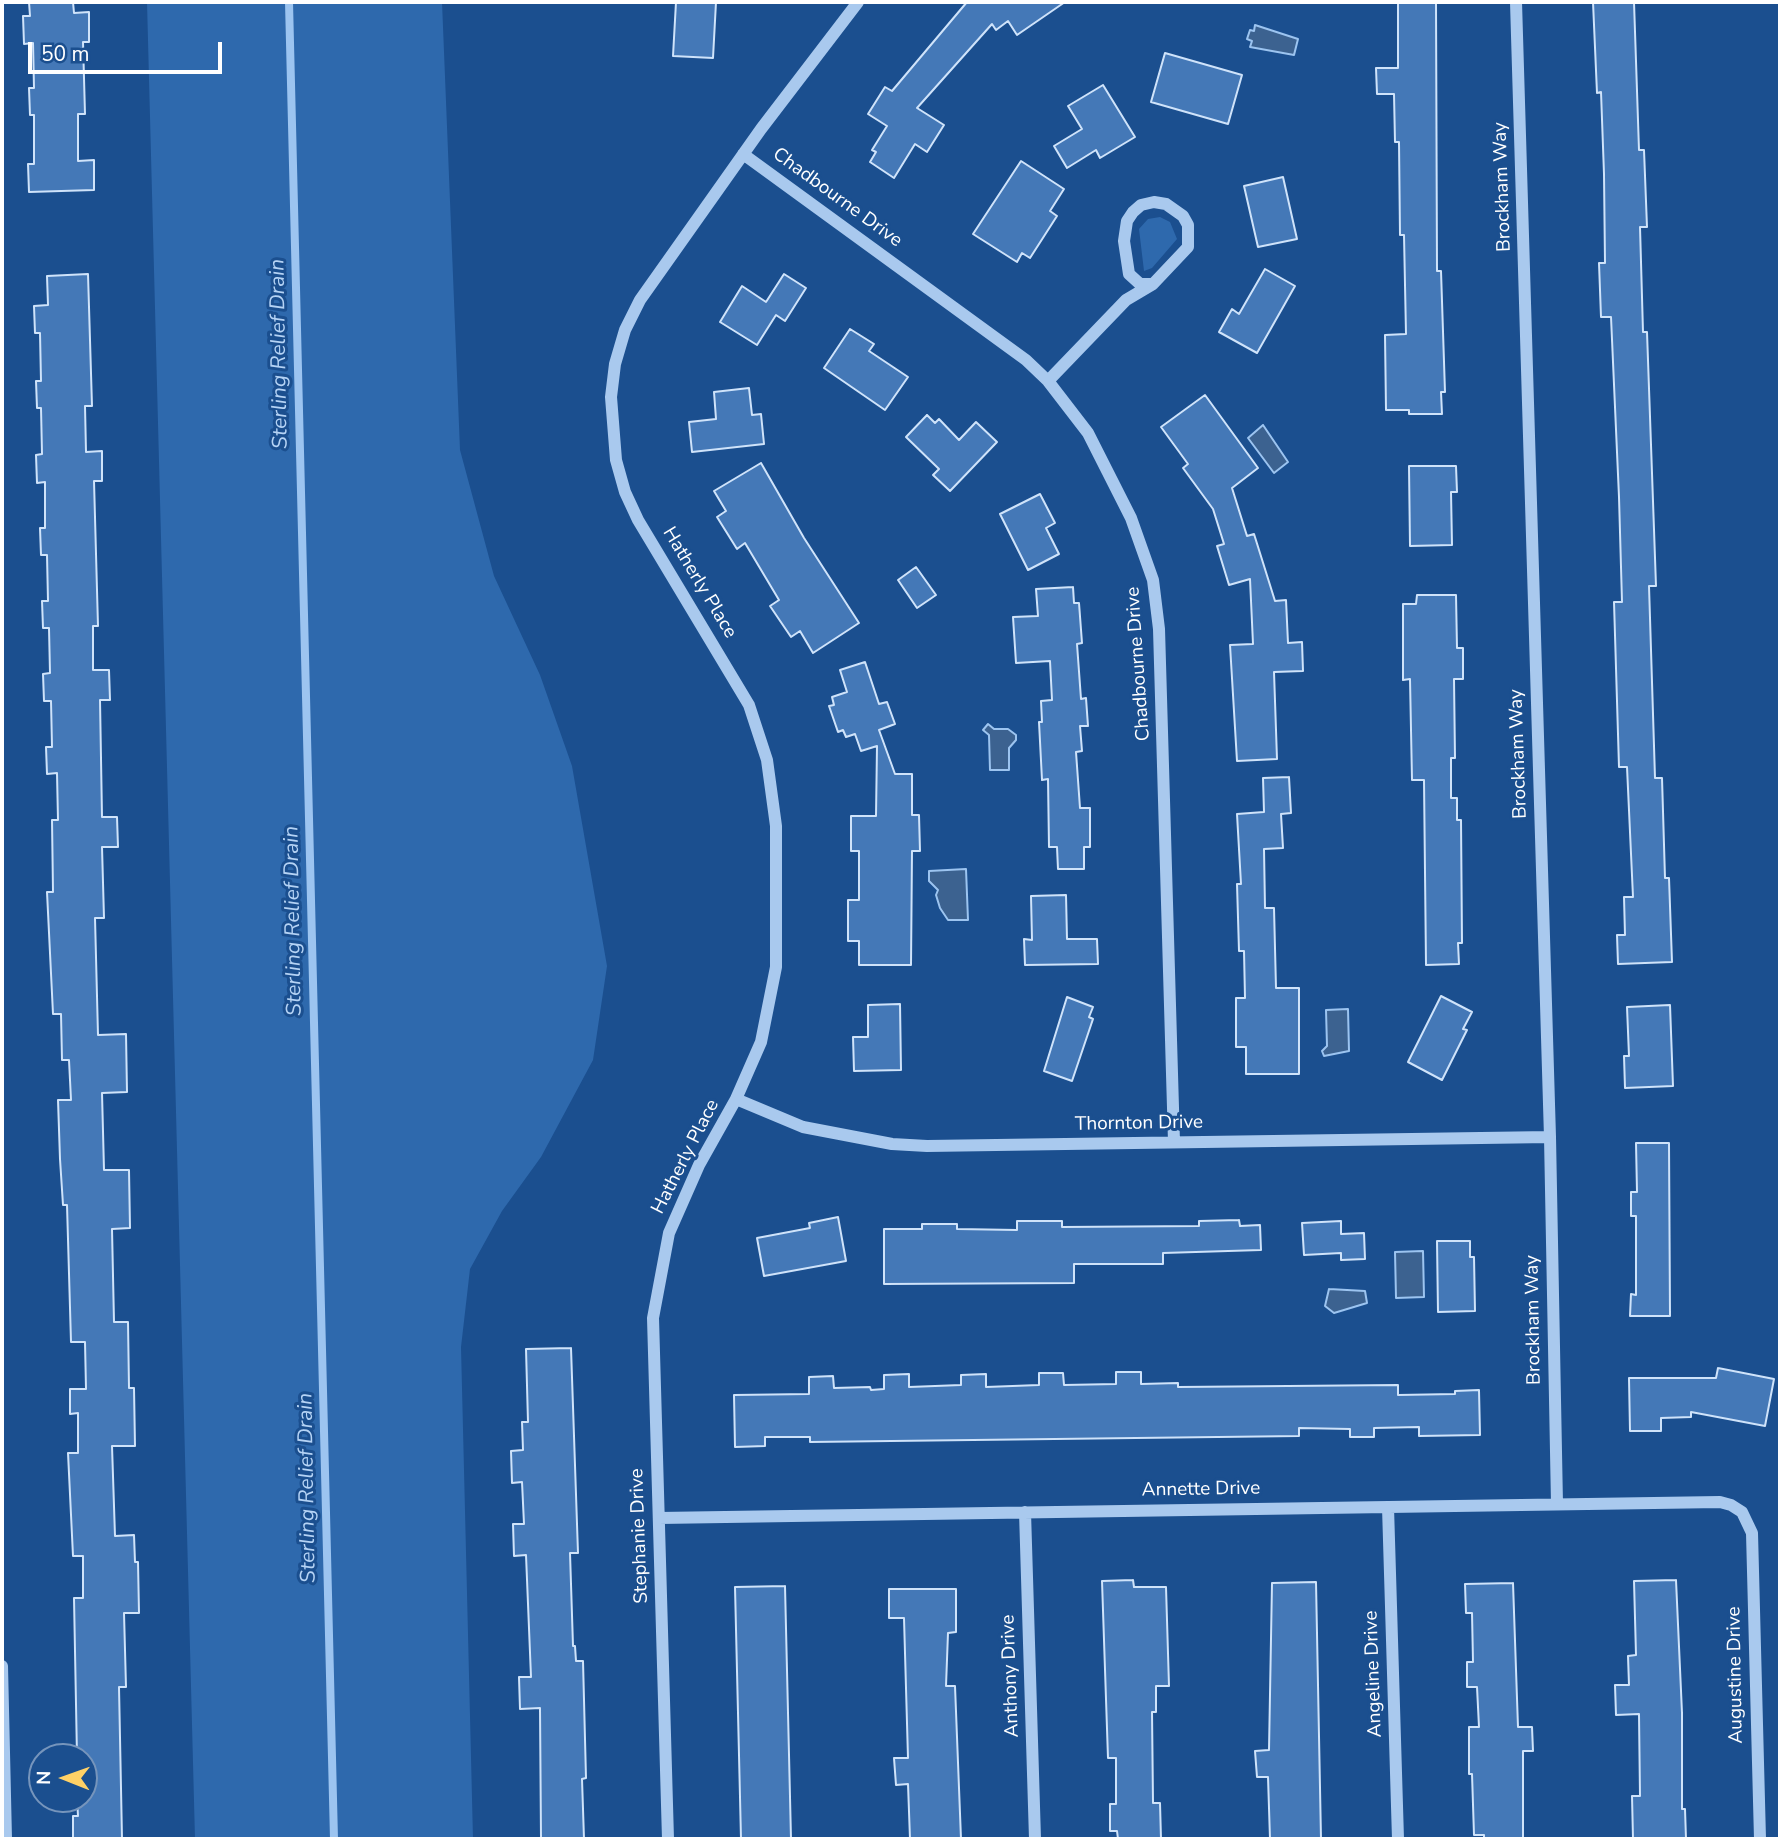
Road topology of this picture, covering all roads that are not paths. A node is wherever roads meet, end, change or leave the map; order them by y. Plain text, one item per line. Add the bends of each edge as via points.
1 (1516, 2) edge
2 (849, 5) edge
3 (743, 154) junction
4 (1126, 267) junction
5 (1153, 284) junction
6 (1126, 300) junction
7 (1048, 381) junction
8 (737, 1099) junction
9 (1550, 1137) junction
10 (1174, 1142) junction
11 (669, 1233) joint
12 (1557, 1504) junction
13 (1388, 1507) junction
14 (1024, 1512) junction
15 (1742, 1512) joint
16 (659, 1518) junction
17 (2, 1666) edge
18 (6, 1839) edge
19 (668, 1839) edge
20 (1035, 1839) edge
21 (1398, 1839) edge
22 (1760, 1839) edge

1 - 9 street, Brockham Way
2 - 3 street, Hatherly Place
3 - 7 street, Chadbourne Drive via 982,326
3 - 8 street, Hatherly Place via 640,300 618,352 611,397 616,460 625,492 749,705 767,760 776,826 776,967 761,1042
4 - 5 street via 1135,281
4 - 5 street via 1124,230 1133,212 1154,202 1175,209 1188,225 1188,247
4 - 6 street
5 - 6 street
6 - 7 street
7 - 10 street, Chadbourne Drive via 1104,460 1153,580 1163,675
8 - 10 street, Thornton Drive via 803,1128 892,1144
8 - 11 street, Hatherly Place via 699,1165
9 - 10 street, Thornton Drive
9 - 12 street, Brockham Way
11 - 16 street, Stephanie Drive via 653,1318
12 - 13 street, Annette Drive
12 - 15 street, Annette Drive via 1720,1502
13 - 14 street, Annette Drive
13 - 21 street, Angeline Drive
14 - 16 street, Annette Drive
14 - 20 street, Anthony Drive
15 - 22 street, Augustine Drive via 1752,1533
16 - 19 street, Stephanie Drive
17 - 18 street

